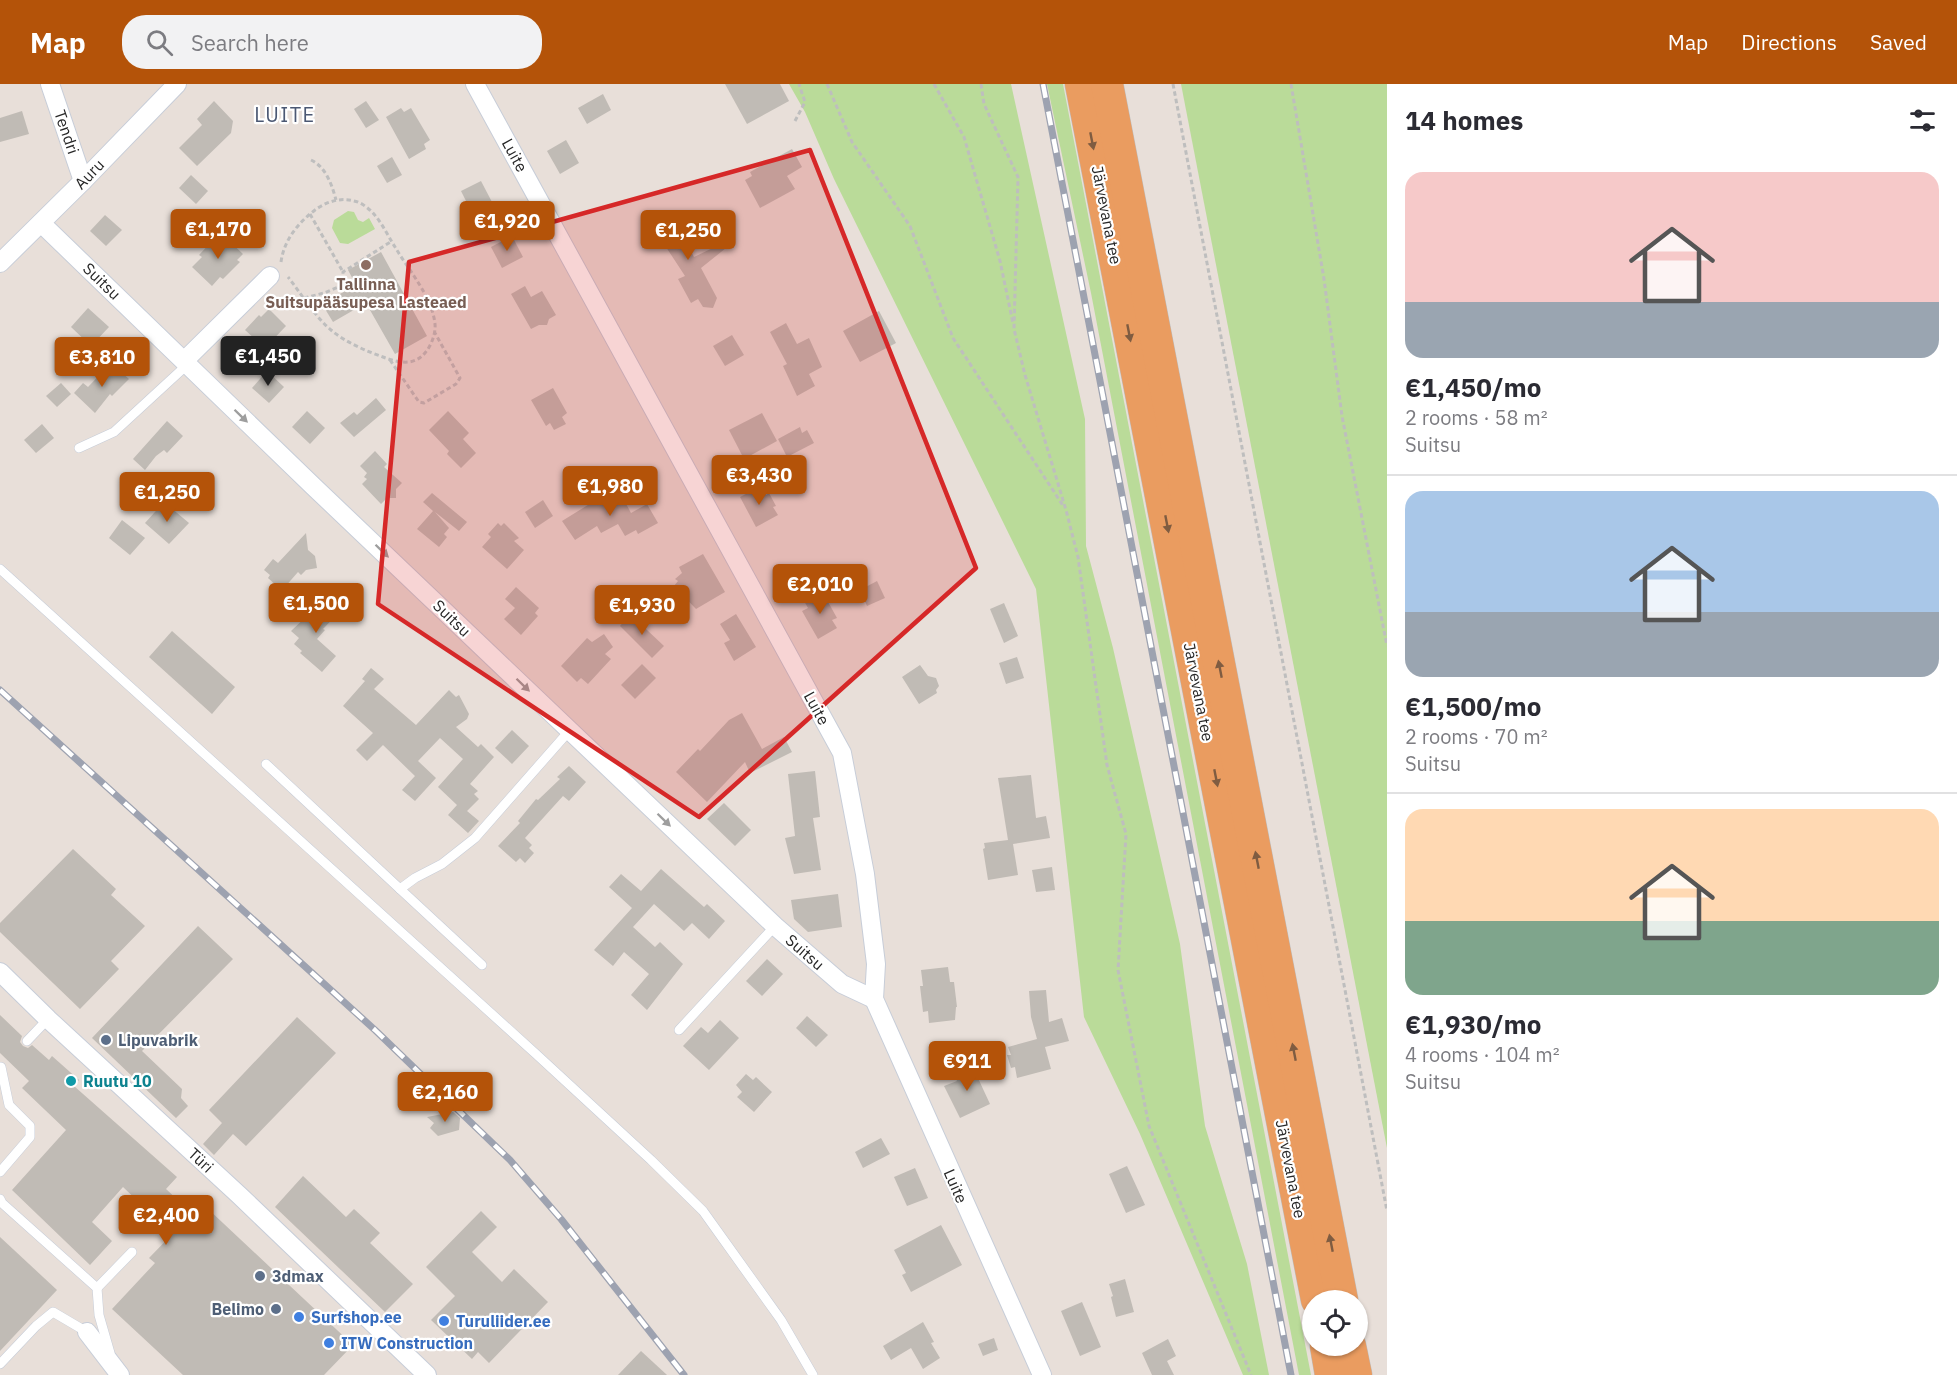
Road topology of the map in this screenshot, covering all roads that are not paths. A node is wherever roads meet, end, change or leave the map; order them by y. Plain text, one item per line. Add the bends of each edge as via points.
1 (50, 84) edge
2 (177, 84) edge
3 (475, 84) edge
4 (1081, 84) edge
5 (1107, 84) edge
6 (83, 180) junction
7 (41, 223) junction
8 (0, 263) edge
9 (276, 272) road end
10 (186, 362) junction
11 (79, 448) dead end
12 (0, 569) edge
13 (570, 730) junction
14 (266, 764) dead end
15 (400, 889) junction
16 (775, 926) junction
17 (482, 965) dead end
18 (0, 972) edge
19 (874, 999) junction
20 (48, 1019) junction
21 (679, 1030) dead end
22 (27, 1041) dead end
23 (3, 1065) edge
24 (0, 1172) edge
25 (0, 1199) edge
26 (132, 1252) dead end
27 (97, 1288) junction
28 (1315, 1290) edge
29 (1340, 1290) edge
30 (87, 1332) joint
31 (1328, 1356) edge
32 (1352, 1356) edge
33 (0, 1364) edge
34 (116, 1370) edge
35 (427, 1375) edge
36 (813, 1375) edge
37 (1042, 1375) edge
38 (1331, 1375) edge
39 (1356, 1375) edge

1 - 6 street, Tendri
2 - 6 street, Auru
3 - 19 street, Luite via 842,753 865,874 876,964
4 -> 28 highway, Järvevana tee
29 -> 5 highway, Järvevana tee
6 - 7 street, Auru
7 - 8 street, Auru
7 - 10 street, Suitsu
9 - 10 street
10 - 11 lane via 114,432
10 -> 13 street, Suitsu
12 - 36 lane via 528,1046 703,1211 782,1320
13 - 15 lane via 475,838
13 -> 16 street, Suitsu
14 - 15 lane
15 - 17 lane
16 - 19 street, Suitsu via 842,984
16 - 21 lane
18 - 20 street, Türi
19 - 37 street, Luite
20 - 22 lane
20 - 35 street, Türi via 240,1195
23 - 24 lane via 9,1105 30,1126 30,1137
25 - 27 lane
26 - 27 lane
27 - 34 lane via 99,1316
30 - 33 lane via 53,1312
30 - 34 street
31 - 38 highway
32 - 39 highway

